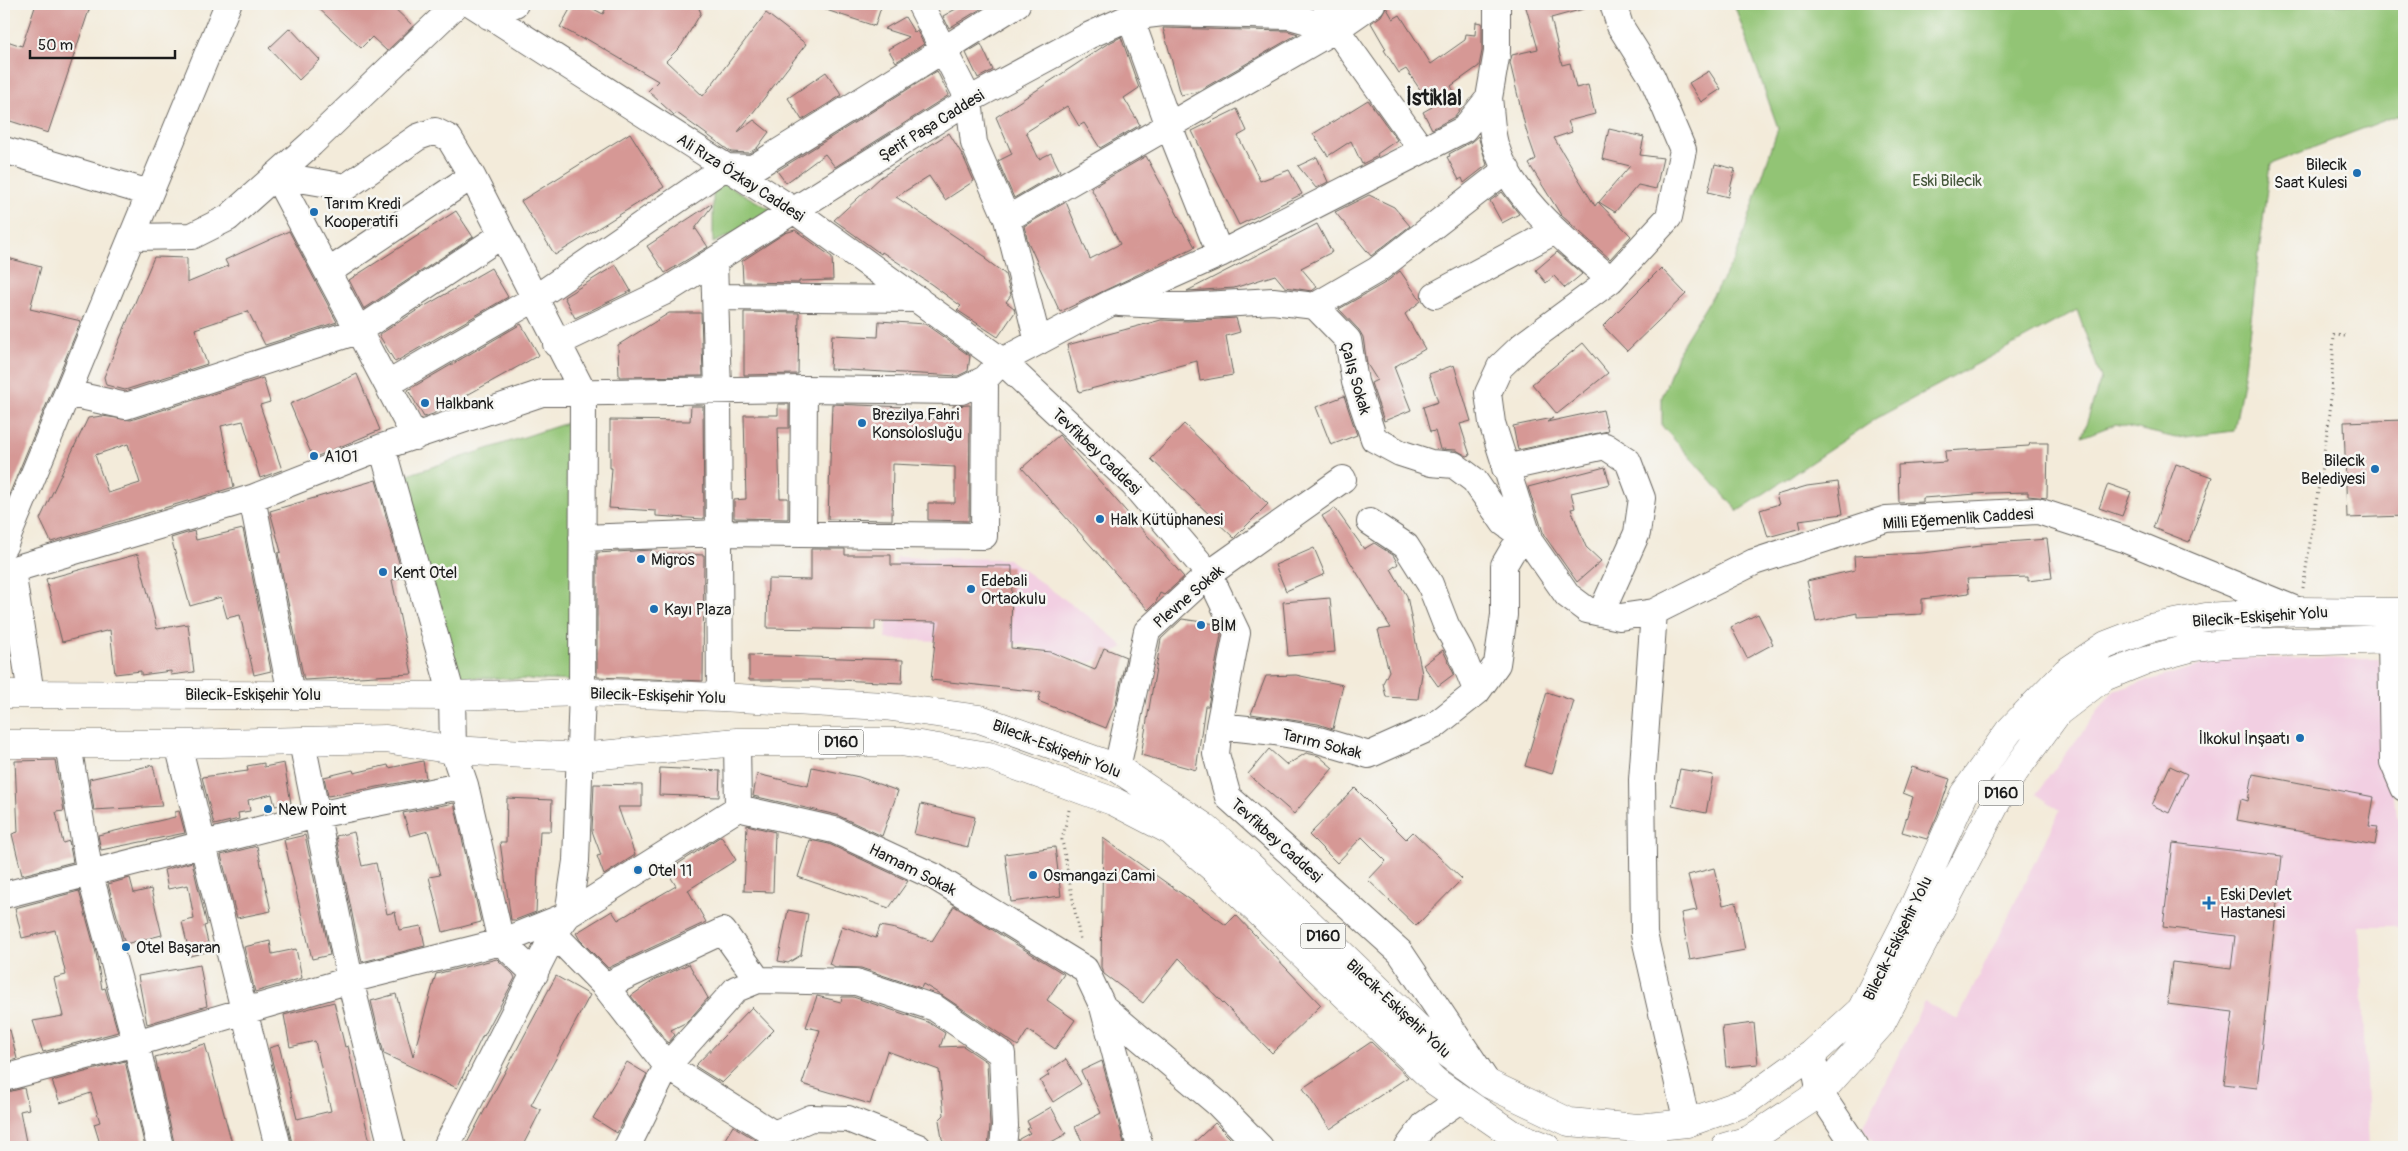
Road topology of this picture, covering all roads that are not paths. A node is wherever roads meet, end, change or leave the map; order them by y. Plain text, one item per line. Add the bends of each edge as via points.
1 (228, 4) edge
2 (456, 4) edge
3 (515, 4) edge
4 (920, 4) edge
5 (1018, 4) edge
6 (1326, 4) edge
7 (1372, 4) edge
8 (1497, 4) edge
9 (1613, 4) edge
10 (480, 10) edge
11 (1130, 17) junction
12 (1336, 29) junction
13 (944, 48) junction
14 (1489, 98) junction
15 (969, 100) junction
16 (1169, 126) junction
17 (4, 150) edge
18 (1422, 150) junction
19 (725, 167) junction
20 (1507, 169) junction
21 (276, 175) junction
22 (472, 176) junction
23 (149, 194) junction
24 (795, 211) junction
25 (1007, 219) junction
26 (1555, 231) junction
27 (502, 235) junction
28 (132, 237) junction
29 (1220, 254) junction
30 (714, 261) junction
31 (328, 272) junction
32 (1611, 280) junction
33 (1435, 295) dead end
34 (715, 297) junction
35 (534, 299) junction
36 (918, 299) junction
37 (1113, 302) junction
38 (1315, 306) junction
39 (358, 331) junction
40 (1038, 342) junction
41 (556, 344) junction
42 (994, 370) junction
43 (388, 384) junction
44 (804, 389) junction
45 (718, 391) junction
46 (583, 392) junction
47 (67, 393) junction
48 (415, 437) junction
49 (382, 447) junction
50 (1505, 468) junction
51 (1343, 479) dead end
52 (252, 498) junction
53 (1370, 522) dead end
54 (720, 532) junction
55 (803, 534) junction
56 (582, 538) junction
57 (1530, 542) junction
58 (6, 563) edge
59 (1209, 574) junction
60 (2299, 611) junction
61 (1654, 612) junction
62 (2404, 612) edge
63 (1601, 613) junction
64 (2397, 639) edge
65 (582, 692) junction
66 (1477, 692) junction
67 (4, 694) edge
68 (30, 694) junction
69 (291, 694) junction
70 (452, 696) junction
71 (720, 697) junction
72 (1219, 726) junction
73 (302, 742) junction
74 (737, 742) junction
75 (4, 744) edge
76 (178, 744) junction
77 (68, 745) junction
78 (453, 750) junction
79 (580, 757) junction
80 (1118, 768) junction
81 (465, 785) junction
82 (2404, 788) edge
83 (738, 808) junction
84 (317, 815) junction
85 (203, 845) junction
86 (90, 875) junction
87 (4, 895) edge
88 (561, 924) junction
89 (501, 942) junction
90 (536, 974) junction
91 (350, 980) junction
92 (758, 980) junction
93 (605, 986) junction
94 (1104, 1007) junction
95 (244, 1012) junction
96 (136, 1044) junction
97 (1812, 1054) junction
98 (667, 1066) junction
99 (4, 1078) edge
100 (1489, 1084) junction
101 (1820, 1093) junction
102 (1462, 1100) junction
103 (1687, 1123) junction
104 (772, 1141) edge
105 (160, 1147) edge
106 (278, 1147) edge
107 (392, 1147) edge
108 (446, 1147) edge
109 (627, 1147) edge
110 (918, 1147) edge
111 (1003, 1147) edge
112 (1140, 1147) edge
113 (1260, 1147) edge
114 (1408, 1147) edge
115 (1546, 1147) edge
116 (1643, 1147) edge
117 (1725, 1147) edge
118 (1856, 1147) edge

1 - 23 street
2 - 21 street
3 - 10 street
4 - 13 street
5 - 13 street
6 - 12 street
7 - 12 street
8 - 14 street via 1497,52
9 - 32 street via 1620,26 1652,78 1683,150 1669,217
10 - 19 street, Ali Rıza Özkay Caddesi
11 - 12 street, Şerif Paşa Caddesi via 1163,12 1290,16
11 - 15 street, Şerif Paşa Caddesi
11 - 16 street
12 - 16 street
12 - 18 street
13 - 15 street
13 - 19 street via 753,168
14 - 18 street via 1464,129
14 - 20 street via 1495,144
15 - 24 street, Şerif Paşa Caddesi
15 - 25 street via 974,143
16 - 25 street
16 - 29 street
17 - 23 street
18 - 29 street
19 - 24 street, Ali Rıza Özkay Caddesi
19 - 35 street
20 - 26 street via 1538,216
20 - 38 street via 1377,270
21 - 22 street via 346,187 418,137 434,131 449,138
21 - 28 street via 228,218 192,236
21 - 31 street
22 - 27 street
22 - 31 street
23 - 28 street
24 - 30 street, Şerif Paşa Caddesi
24 - 36 street, Ali Rıza Özkay Caddesi
25 - 40 street
26 - 32 street
26 - 33 street
27 - 35 street
27 - 39 street
28 - 47 street
29 - 37 street
30 - 34 street
30 - 41 street, Şerif Paşa Caddesi via 664,292
31 - 39 street
32 - 50 street via 1523,345 1500,367 1488,393 1492,423
34 - 36 street
34 - 45 street
35 - 41 street
35 - 43 street
36 - 42 street, Ali Rıza Özkay Caddesi
37 - 38 street via 1187,306 1273,301
37 - 40 street
38 - 57 street, Çalış Sokak via 1348,340 1355,382 1374,439 1400,453 1454,465 1474,480 1504,523
39 - 43 street
39 - 47 street via 126,406
40 - 42 street
41 - 46 street
42 - 44 street via 961,391
42 - 55 street via 984,536
42 - 59 street, Tevfikbey Caddesi via 1133,484
43 - 48 street
44 - 45 street
44 - 55 street
45 - 46 street
45 - 54 street
46 - 48 street via 542,392
46 - 56 street
47 - 58 street
48 - 49 street
49 - 52 street
49 - 70 street
50 - 57 street
50 - 63 street via 1605,446 1628,461 1642,498 1637,534
51 - 59 street, Plevne Sokak
52 - 58 street
52 - 69 street
53 - 66 street via 1406,546 1430,584
54 - 55 street
54 - 56 street
54 - 71 street
56 - 65 street
57 - 63 street, Milli Eğemenlik Caddesi via 1567,595 1587,610
57 - 66 street, Tarım Sokak via 1514,548 1504,565 1504,615 1497,664
58 - 68 street
59 - 72 street, Tevfikbey Caddesi via 1238,633
59 - 80 street, Plevne Sokak via 1148,632
60 - 61 street, Milli Eğemenlik Caddesi via 2124,539 2038,511 1886,520 1754,562
60 - 62 main road, Bilecik-Eskişehir Yolu / D160
60 - 97 main road, Bilecik-Eskişehir Yolu / D160 via 2206,617 2150,628 2106,645 2066,672 2009,731 1964,794 1913,908 1862,1010
61 - 63 street, Milli Eğemenlik Caddesi via 1620,617
61 - 103 street via 1642,780 1644,934
64 - 82 street via 2393,762
64 - 101 main road, Bilecik-Eskişehir Yolu / D160 via 2194,647 2146,660 2104,677 2058,712 2006,782 1880,1024
65 - 70 main road, Bilecik-Eskişehir Yolu / D160
65 - 71 main road, Bilecik-Eskişehir Yolu / D160
65 - 79 street
66 - 72 street, Tarım Sokak via 1434,726 1369,755 1315,739
67 - 68 main road, Bilecik-Eskişehir Yolu / D160
68 - 69 main road, Bilecik-Eskişehir Yolu / D160
69 - 70 main road, Bilecik-Eskişehir Yolu / D160
70 - 78 street
71 - 80 main road, Bilecik-Eskişehir Yolu / D160 via 884,706 980,719
72 - 100 street, Tevfikbey Caddesi via 1216,754 1228,797 1400,952
73 - 76 main road, Bilecik-Eskişehir Yolu / D160
73 - 78 main road, Bilecik-Eskişehir Yolu / D160 via 386,739
73 - 84 street
74 - 79 main road, Bilecik-Eskişehir Yolu / D160
74 - 83 street
74 - 102 main road, Bilecik-Eskişehir Yolu / D160 via 901,742 989,756 1115,802 1170,831 1213,868 1436,1082
75 - 77 main road, Bilecik-Eskişehir Yolu / D160
76 - 77 main road, Bilecik-Eskişehir Yolu / D160
76 - 85 street
77 - 86 street
78 - 79 main road, Bilecik-Eskişehir Yolu / D160
78 - 81 street
79 - 88 street via 576,861
80 - 100 main road, Bilecik-Eskişehir Yolu / D160 via 1203,826 1248,864 1438,1047
81 - 84 street
81 - 89 street
83 - 88 street
83 - 94 street, Hamam Sokak via 834,830 935,877 1085,969
84 - 85 street
84 - 91 street
85 - 86 street
85 - 95 street
86 - 87 street
86 - 96 street
88 - 89 street
88 - 90 street
88 - 93 street
89 - 90 street
89 - 91 street
90 - 108 street
91 - 95 street
91 - 107 street
92 - 93 street via 723,931
92 - 98 street via 736,989
92 - 111 street via 856,982 935,1008 1002,1054 1006,1126
93 - 98 street
94 - 112 street
94 - 113 street via 1217,1103
95 - 96 street
95 - 106 street
96 - 99 street
96 - 105 street
97 - 101 street
97 - 103 main road, Bilecik-Eskişehir Yolu / D160 via 1744,1102
98 - 104 street
98 - 109 street
100 - 103 main road, Bilecik-Eskişehir Yolu / D160 via 1569,1122 1638,1128
101 - 117 main road, Bilecik-Eskişehir Yolu / D160 via 1749,1140
101 - 118 street
102 - 114 street via 1425,1124
102 - 115 main road, Bilecik-Eskişehir Yolu / D160 via 1510,1133
103 - 116 main road
104 - 110 street via 810,1118 848,1118

